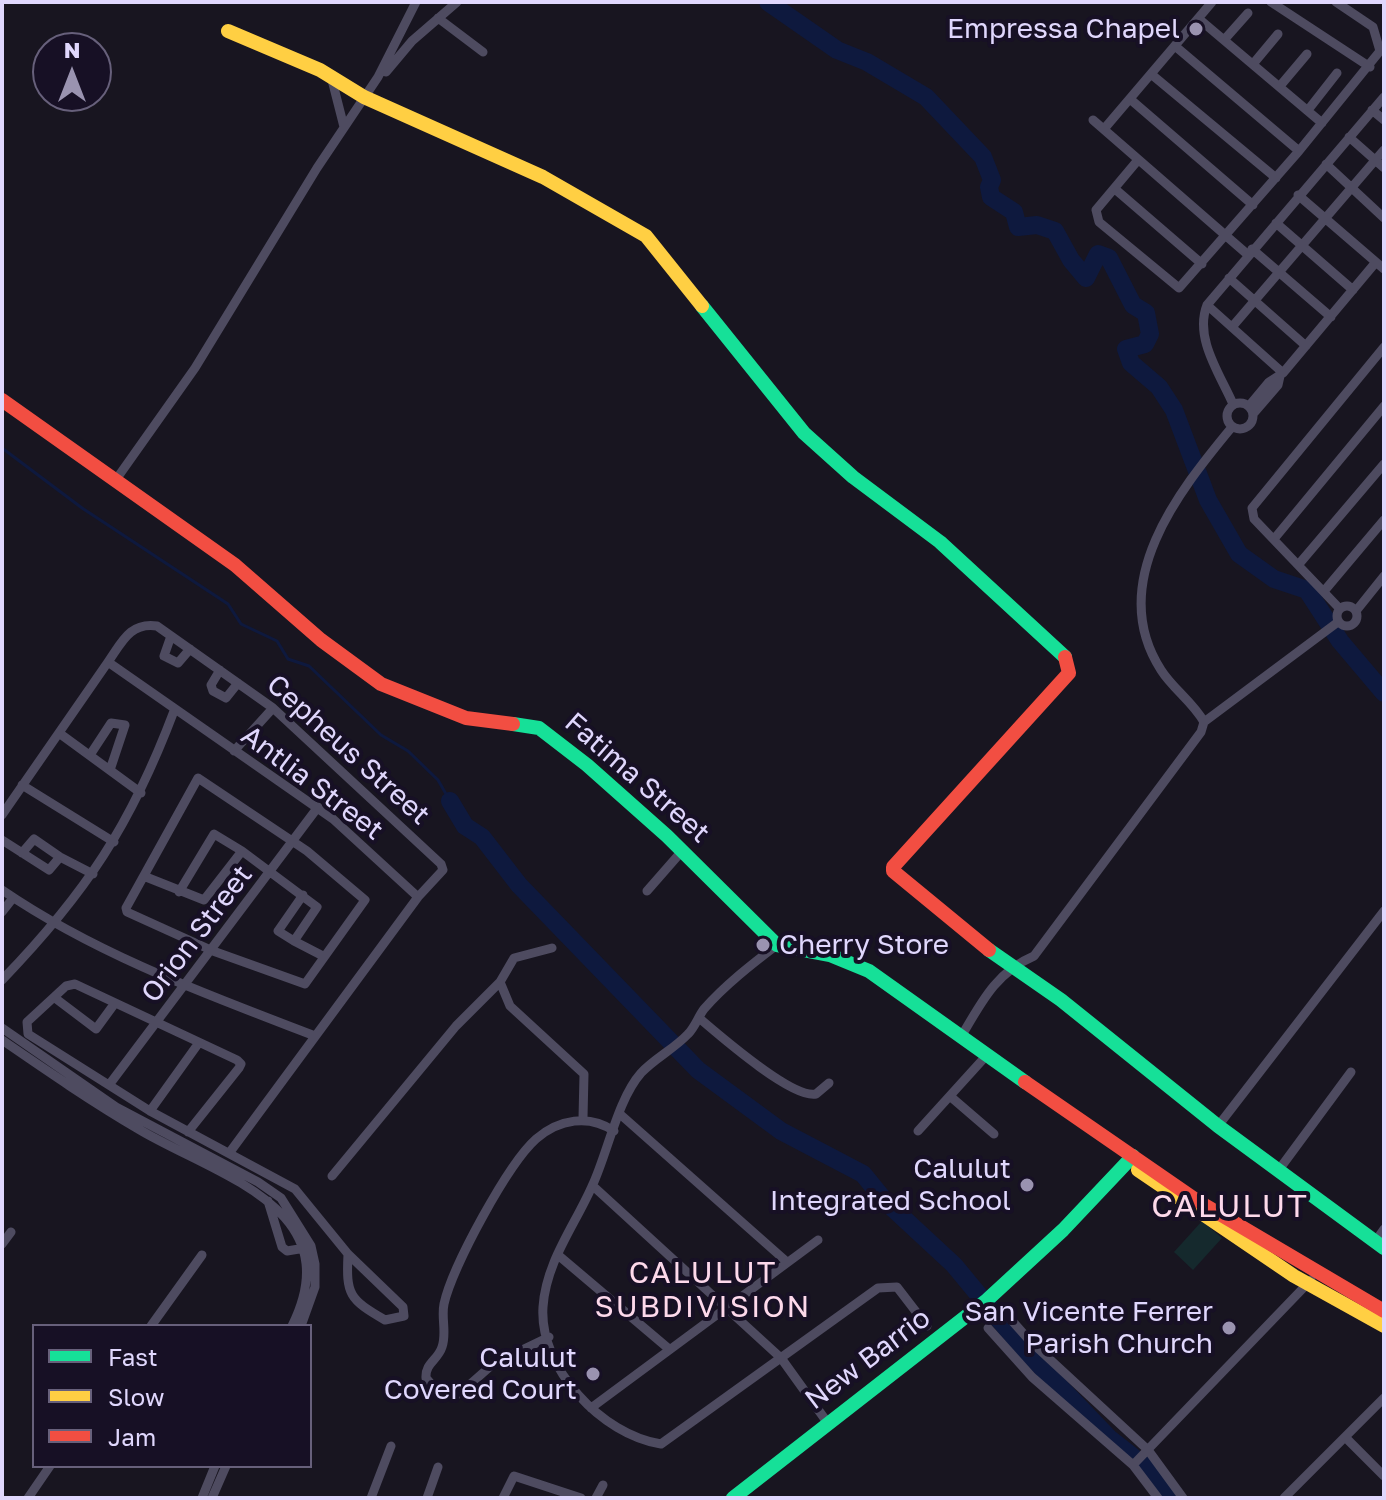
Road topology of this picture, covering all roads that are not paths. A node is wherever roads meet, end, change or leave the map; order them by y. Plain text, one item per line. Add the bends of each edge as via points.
1 (416, 2) edge
2 (457, 2) edge
3 (1212, 2) edge
4 (1271, 2) edge
5 (1336, 2) edge
6 (1248, 13) dead end
7 (438, 18) junction
8 (1199, 19) junction
9 (228, 31) dead end
10 (1278, 34) dead end
11 (1224, 40) junction
12 (1175, 46) junction
13 (483, 52) dead end
14 (1307, 54) dead end
15 (1253, 64) junction
16 (1370, 67) junction
17 (1337, 73) dead end
18 (1151, 74) junction
19 (331, 77) junction
20 (378, 77) junction
21 (1280, 86) junction
22 (364, 97) junction
23 (1384, 97) edge
24 (1130, 99) junction
25 (1308, 110) junction
26 (1372, 110) junction
27 (1093, 120) dead end
28 (1384, 120) edge
29 (1322, 123) junction
30 (344, 127) junction
31 (1104, 129) junction
32 (1349, 137) junction
33 (1384, 150) edge
34 (1299, 151) junction
35 (1138, 160) junction
36 (1375, 161) junction
37 (1326, 164) junction
38 (1384, 168) edge
39 (1276, 178) junction
40 (1352, 188) junction
41 (1115, 189) junction
42 (1298, 195) junction
43 (1253, 205) junction
44 (1324, 217) junction
45 (1384, 218) edge
46 (1276, 223) junction
47 (1225, 236) junction
48 (1301, 244) junction
49 (1249, 252) junction
50 (1202, 264) junction
51 (1380, 266) edge
52 (1279, 273) junction
53 (1229, 278) junction
54 (1353, 290) junction
55 (1255, 301) junction
56 (1207, 305) junction
57 (1331, 317) junction
58 (1232, 327) junction
59 (1306, 346) junction
60 (1384, 347) edge
61 (1282, 374) junction
62 (2, 400) edge
63 (1233, 404) junction
64 (1384, 406) edge
65 (1251, 410) junction
66 (1232, 427) junction
67 (1384, 464) edge
68 (115, 481) junction
69 (1384, 520) edge
70 (1274, 539) junction
71 (1299, 564) junction
72 (1384, 576) edge
73 (1325, 590) junction
74 (1340, 609) junction
75 (1356, 611) junction
76 (1337, 624) junction
77 (171, 636) junction
78 (190, 649) junction
79 (108, 662) junction
80 (220, 670) junction
81 (238, 683) junction
82 (273, 708) junction
83 (174, 711) junction
84 (1204, 722) junction
85 (59, 733) junction
86 (234, 751) junction
87 (90, 755) junction
88 (110, 770) junction
89 (22, 785) junction
90 (141, 793) junction
91 (318, 807) junction
92 (2, 815) edge
93 (2, 840) edge
94 (114, 842) junction
95 (295, 842) junction
96 (242, 851) junction
97 (682, 851) junction
98 (22, 853) junction
99 (60, 857) junction
100 (272, 871) junction
101 (93, 874) junction
102 (146, 877) junction
103 (2, 890) edge
104 (647, 891) dead end
105 (179, 892) junction
106 (303, 895) junction
107 (418, 897) junction
108 (13, 898) junction
109 (1384, 911) edge
110 (2, 912) edge
111 (56, 924) junction
112 (294, 941) junction
113 (777, 945) junction
114 (552, 948) dead end
115 (213, 951) junction
116 (323, 956) junction
117 (1010, 966) junction
118 (2, 980) edge
119 (500, 982) junction
120 (185, 986) junction
121 (55, 998) junction
122 (115, 1003) junction
123 (699, 1018) junction
124 (158, 1023) junction
125 (2, 1028) edge
126 (315, 1036) junction
127 (961, 1037) junction
128 (2, 1040) edge
129 (198, 1044) junction
130 (986, 1056) junction
131 (1351, 1072) dead end
132 (829, 1083) dead end
133 (109, 1085) junction
134 (90, 1094) junction
135 (951, 1097) junction
136 (150, 1111) junction
137 (621, 1115) junction
138 (583, 1118) junction
139 (1218, 1126) junction
140 (614, 1131) junction
141 (918, 1131) dead end
142 (188, 1132) junction
143 (994, 1134) dead end
144 (230, 1152) junction
145 (1130, 1159) junction
146 (1278, 1171) junction
147 (332, 1176) dead end
148 (593, 1186) junction
149 (269, 1194) junction
150 (11, 1232) dead end
151 (818, 1240) dead end
152 (1381, 1240) edge
153 (2, 1244) edge
154 (307, 1247) junction
155 (348, 1254) junction
156 (202, 1255) dead end
157 (558, 1255) junction
158 (787, 1262) junction
159 (1312, 1279) junction
160 (728, 1307) junction
161 (1384, 1311) edge
162 (303, 1312) junction
163 (1006, 1314) dead end
164 (152, 1324) edge
165 (294, 1324) edge
166 (301, 1324) edge
167 (927, 1326) dead end
168 (1384, 1326) edge
169 (988, 1328) dead end
170 (549, 1337) junction
171 (669, 1349) junction
172 (781, 1358) junction
173 (1384, 1398) edge
174 (591, 1408) junction
175 (827, 1422) junction
176 (1345, 1437) junction
177 (391, 1446) dead end
178 (1147, 1452) junction
179 (1134, 1463) junction
180 (438, 1467) dead end
181 (49, 1468) edge
182 (214, 1468) edge
183 (225, 1468) edge
184 (1384, 1476) edge
185 (603, 1485) dead end
186 (28, 1498) edge
187 (202, 1498) edge
188 (212, 1498) edge
189 (371, 1498) edge
190 (427, 1498) edge
191 (503, 1498) edge
192 (581, 1498) edge
193 (596, 1498) edge
194 (733, 1498) edge
195 (1158, 1498) edge
196 (1183, 1498) edge
197 (1284, 1498) edge

1 - 20 street
2 - 7 street
3 - 8 street
4 - 16 street
5 - 16 street via 1377,33 1380,51
6 - 11 street
7 - 13 street
7 - 20 street
8 - 11 street
8 - 12 street
9 - 19 street
10 - 15 street
11 - 15 street
12 - 18 street
12 - 34 street
14 - 21 street
15 - 21 street
16 - 29 street
17 - 25 street
18 - 24 street
18 - 39 street
19 - 22 street
19 - 30 street
20 - 22 street
21 - 25 street
22 - 30 street
22 - 117 street via 543,177 646,236 811,440 940,542 1069,662 1069,673 893,867 898,878
23 - 26 street
24 - 31 street
24 - 43 street
25 - 29 street
26 - 28 street
26 - 32 street
27 - 31 street
29 - 34 street
30 - 68 street via 195,368
31 - 35 street
32 - 36 street
32 - 37 street
33 - 36 street
34 - 39 street
35 - 41 street
35 - 47 street
36 - 38 street
36 - 40 street
37 - 40 street
37 - 42 street
39 - 43 street
40 - 44 street
40 - 45 street
41 - 50 street
41 - 50 street via 1096,210 1099,222 1175,288
42 - 44 street
42 - 46 street
43 - 47 street
44 - 48 street
44 - 51 street
46 - 48 street
46 - 49 street
47 - 49 street
47 - 50 street
48 - 52 street
48 - 54 street
49 - 52 street
49 - 53 street
51 - 54 street
52 - 55 street
52 - 57 street
53 - 55 street
53 - 56 street
54 - 57 street
55 - 58 street
55 - 59 street
56 - 58 street
56 - 63 street via 1204,338
57 - 59 street
58 - 61 street
59 - 61 street
60 - 70 street via 1252,508 1254,519
61 - 65 street via 1278,385
62 - 68 street, Fatima Street
63 - 65 street via 1242,402
63 - 66 street via 1226,415
64 - 70 street
65 - 66 street via 1248,426
66 - 84 street via 1188,479 1152,544 1143,604 1145,627 1161,670
67 - 71 street
68 - 97 street, Fatima Street via 235,565 381,684 466,718 539,728
69 - 73 street
70 - 71 street
71 - 73 street
72 - 75 street
73 - 74 street
74 - 75 street
74 - 76 street
75 - 76 street via 1351,626
76 - 84 street
77 - 78 street, Cepheus Street
77 - 78 street via 164,656 178,663
77 - 79 street, Cepheus Street via 157,626 136,626
78 - 80 street, Cepheus Street
79 - 83 street, Antlia Street
79 - 85 street
80 - 81 street, Cepheus Street
80 - 81 street via 213,691 226,698
81 - 82 street, Cepheus Street
82 - 86 street
82 - 107 street, Cepheus Street via 443,867
83 - 86 street, Antlia Street
83 - 90 street
84 - 117 street via 1034,956
85 - 87 street
85 - 89 street
86 - 91 street, Antlia Street
87 - 88 street
87 - 88 street via 111,723 125,725
88 - 90 street
89 - 92 street
89 - 94 street
90 - 94 street
91 - 95 street, Orion Street
91 - 107 street, Antlia Street
93 - 98 street
94 - 101 street
95 - 100 street, Orion Street
95 - 102 street via 198,778
95 - 116 street via 365,900
96 - 100 street
96 - 105 street via 204,900
96 - 105 street via 214,834
97 - 104 street
97 - 113 street, Fatima Street
98 - 99 street via 51,870
98 - 99 street via 34,839
99 - 101 street
100 - 106 street
100 - 115 street, Orion Street
101 - 111 street
102 - 105 street
102 - 115 street via 127,912
103 - 108 street
106 - 112 street via 317,909
106 - 112 street via 278,931
107 - 126 street
108 - 110 street
108 - 111 street
109 - 139 street
111 - 118 street
111 - 120 street
112 - 116 street
113 - 123 street
113 - 127 street via 830,955 869,971
114 - 119 street via 514,958
115 - 116 street via 301,985
115 - 120 street, Orion Street
117 - 127 street
117 - 139 street via 1061,1000
119 - 138 street via 510,1006 584,1074
119 - 147 street via 456,1026
120 - 124 street, Orion Street
120 - 126 street
121 - 122 street via 75,984
121 - 122 street via 96,1029
121 - 133 street via 27,1022 28,1034
122 - 124 street
123 - 132 street via 801,1092 816,1094
123 - 137 street via 681,1041 641,1073
124 - 129 street
124 - 133 street, Orion Street
125 - 134 street
126 - 144 street
127 - 130 street
128 - 134 street
129 - 136 street
129 - 142 street via 241,1064
130 - 135 street
130 - 145 street
131 - 146 street
133 - 136 street
134 - 149 street via 140,1131
135 - 141 street
135 - 143 street
136 - 142 street
137 - 140 street
137 - 158 street
138 - 140 street
138 - 170 street via 535,1140 481,1222 447,1295 443,1346 428,1365 426,1378 436,1390 459,1394 493,1364
139 - 146 street
140 - 148 street
142 - 144 street
144 - 155 street via 295,1189
145 - 159 street
145 - 175 street, New Barrio via 937,1343
146 - 152 street
148 - 157 street
148 - 160 street
149 - 154 street
149 - 154 street via 282,1247
150 - 153 street
151 - 158 street
154 - 162 street
155 - 155 street via 403,1307 404,1316 385,1320 352,1298
156 - 164 street
157 - 170 street via 543,1308
157 - 171 street
158 - 160 street
159 - 161 street
159 - 168 street
159 - 178 street
160 - 171 street
160 - 172 street
162 - 165 street
162 - 166 street
163 - 178 street
167 - 172 street via 897,1287 887,1285
169 - 179 street via 1032,1377
170 - 174 street via 568,1381
171 - 174 street
172 - 174 street via 661,1444 628,1432
172 - 175 street
173 - 176 street
175 - 194 street, New Barrio
176 - 184 street
176 - 197 street
177 - 189 street
178 - 179 street
178 - 196 street
179 - 195 street
180 - 190 street
181 - 186 street
182 - 187 street
183 - 188 street
185 - 193 street
191 - 192 street via 514,1476

